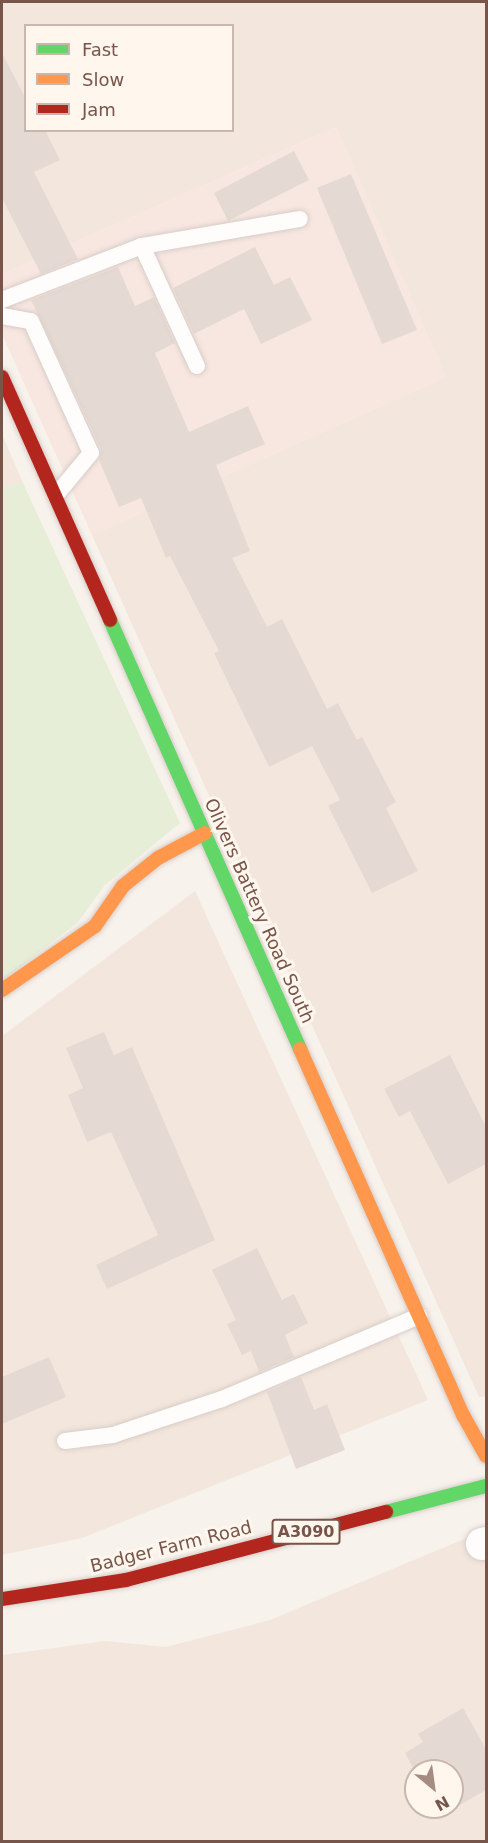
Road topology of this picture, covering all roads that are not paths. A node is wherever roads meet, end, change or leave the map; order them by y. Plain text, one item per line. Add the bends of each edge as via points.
1 (300, 219) dead end
2 (141, 246) junction
3 (2, 300) edge
4 (2, 316) edge
5 (197, 366) dead end
6 (2, 377) edge
7 (56, 495) junction
8 (205, 833) junction
9 (2, 990) edge
10 (419, 1316) junction
11 (64, 1440) dead end
12 (486, 1456) edge
13 (486, 1486) edge
14 (2, 1599) edge

1 - 2 lane
2 - 3 lane
2 - 5 lane
4 - 7 lane via 32,321 91,453
6 - 7 street, Olivers Battery Road South
7 - 8 street, Olivers Battery Road South
8 - 9 street via 158,858 123,885 95,926
8 - 10 street, Olivers Battery Road South
10 - 11 lane via 222,1399 113,1435
10 - 12 street, Olivers Battery Road South via 463,1415
13 - 14 street, Badger Farm Road / A3090 via 126,1580

